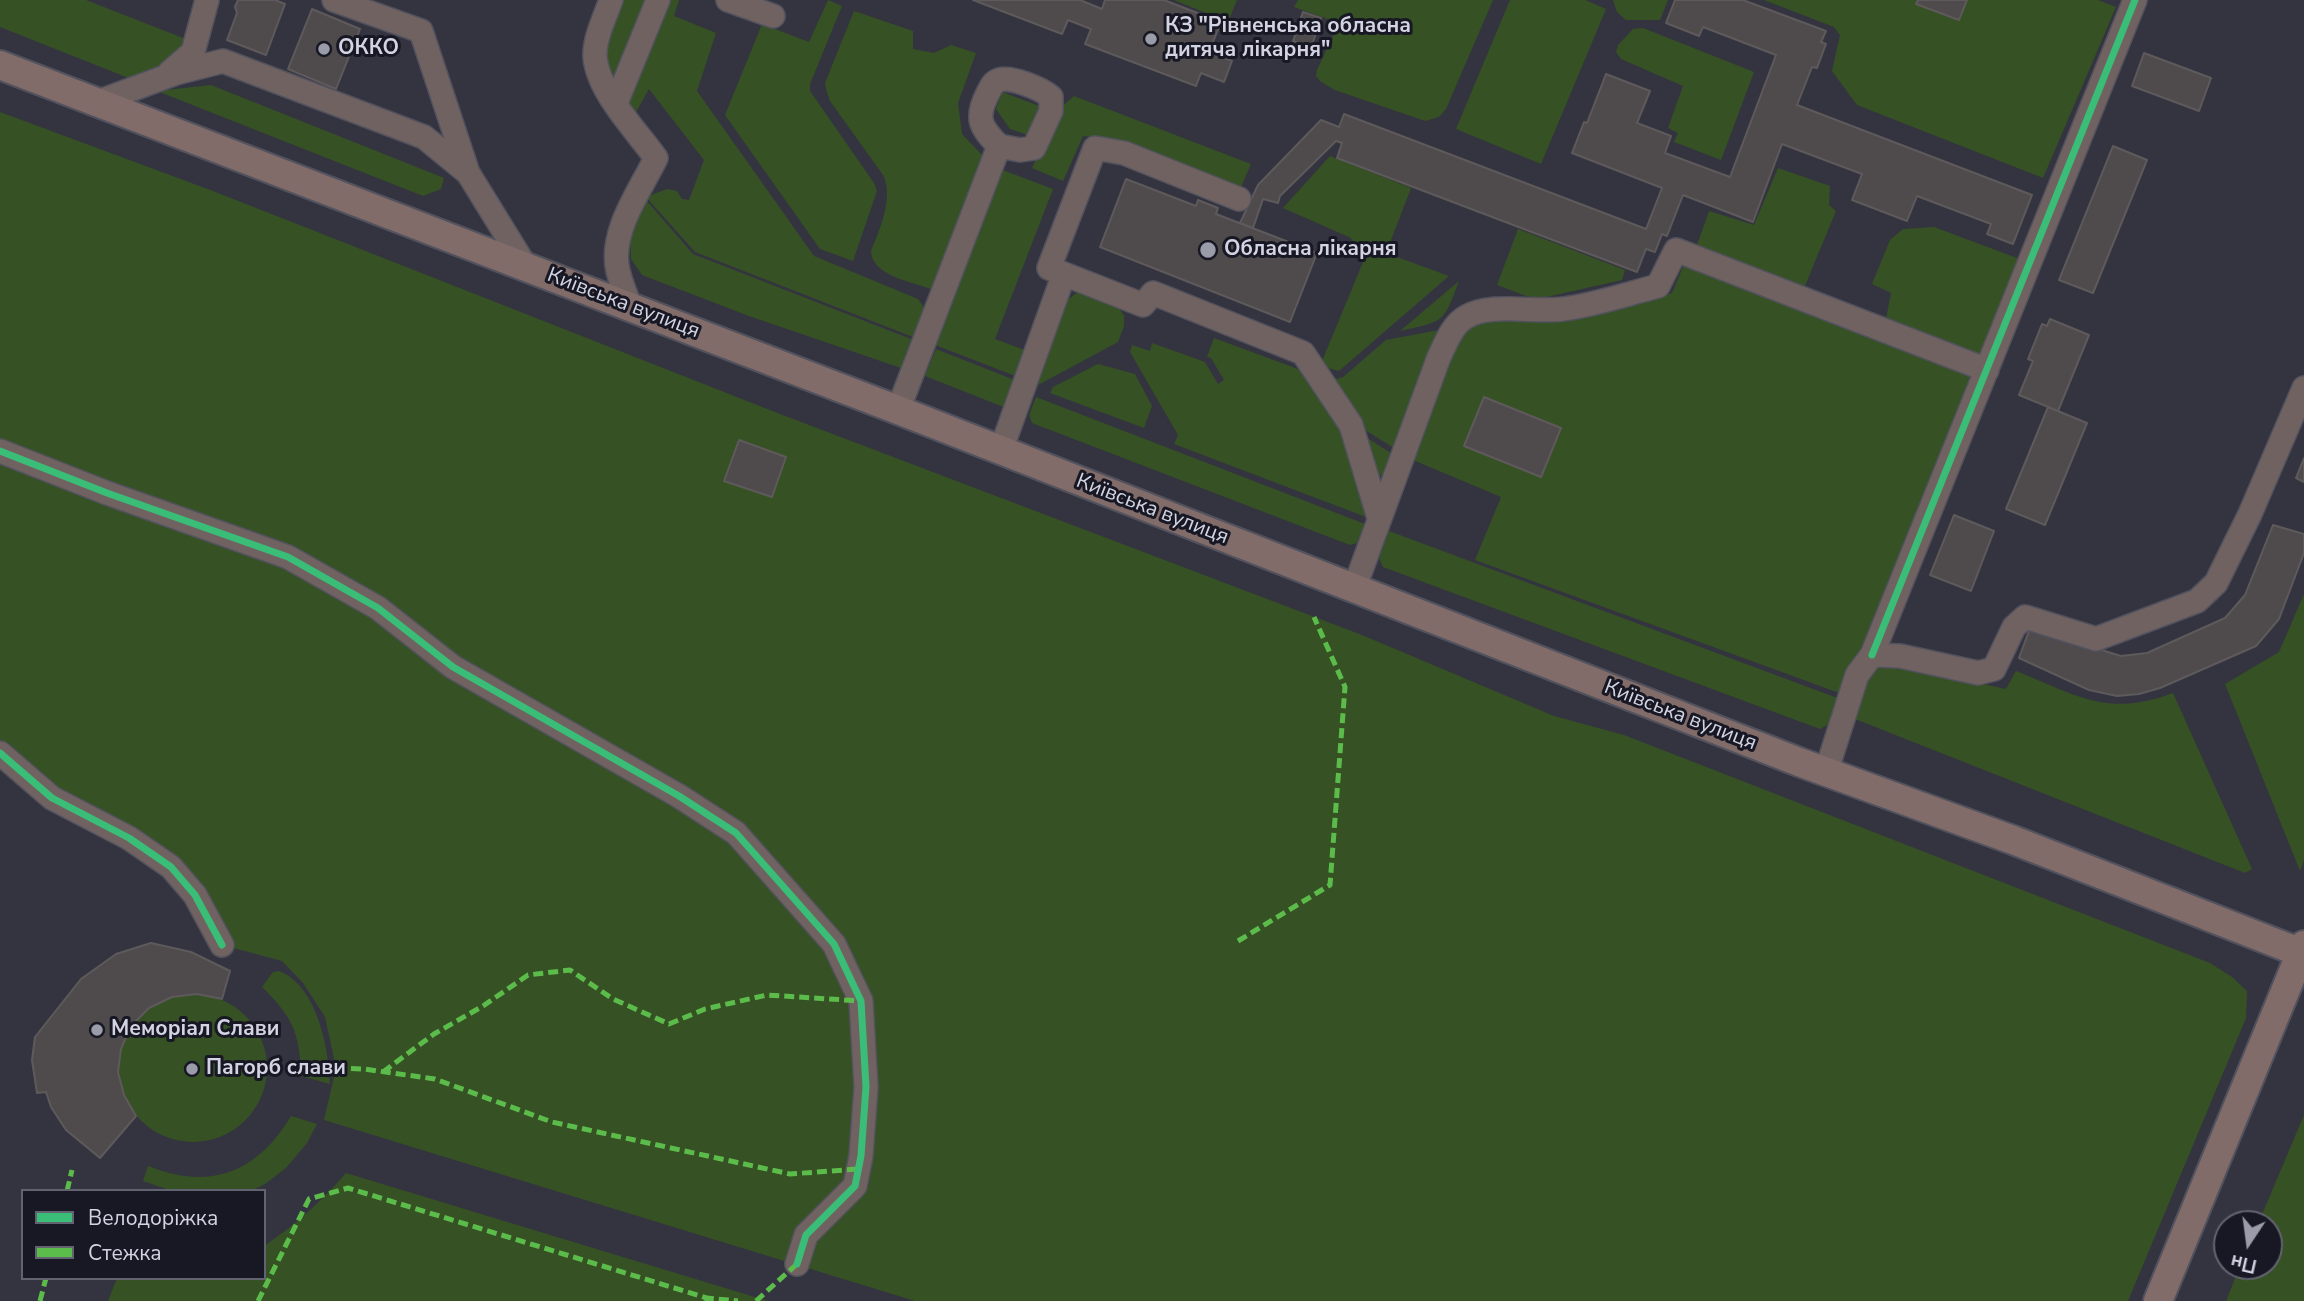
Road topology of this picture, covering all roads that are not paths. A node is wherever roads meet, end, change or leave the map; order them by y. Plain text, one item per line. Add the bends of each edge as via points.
1 (207, 0) edge
2 (334, 0) edge
3 (611, 0) edge
4 (658, 0) edge
5 (728, 0) edge
6 (2127, 2) edge
7 (773, 16) dead end
8 (0, 65) edge
9 (163, 77) junction
10 (97, 102) junction
11 (616, 103) junction
12 (999, 146) dead end
13 (468, 173) junction
14 (1239, 199) dead end
15 (526, 267) junction
16 (1064, 274) junction
17 (631, 307) junction
18 (1987, 370) junction
19 (2304, 388) edge
20 (898, 410) junction
21 (1000, 450) junction
22 (0, 451) edge
23 (1387, 507) junction
24 (1354, 589) junction
25 (1872, 655) junction
26 (0, 753) edge
27 (1826, 772) junction
28 (222, 945) dead end
29 (2303, 950) edge
30 (797, 1265) dead end
31 (2158, 1301) edge

1 - 9 street via 193,52
2 - 13 street via 421,31
3 - 11 street via 595,55 600,82
4 - 11 street
5 - 7 street
6 - 18 street
8 - 10 main road, Київська вулиця
9 - 10 street
9 - 13 street via 223,61 424,137
10 - 15 main road, Київська вулиця
11 - 17 street via 656,158 618,239 617,270
12 - 20 street
13 - 15 street
14 - 16 street via 1124,153 1095,148 1049,268
15 - 17 main road, Київська вулиця
16 - 21 street
16 - 23 street via 1143,305 1153,293 1303,353 1351,425
17 - 20 main road, Київська вулиця
18 - 23 street via 1676,250 1658,286 1562,310 1480,310 1464,317 1439,357
18 - 25 street
19 - 25 street via 2216,583 2197,601 2096,639 2025,617 2014,627 1994,669 1987,672
20 - 21 main road, Київська вулиця
21 - 24 main road, Київська вулиця
22 - 30 street via 288,557 378,608 453,667 736,833 834,944 861,1001 866,1087 855,1186 807,1235
23 - 24 street
24 - 27 main road, Київська вулиця
25 - 27 street via 1857,675
26 - 28 street via 52,798 129,838 171,867 195,895
27 - 29 main road, Київська вулиця
29 - 31 main road

